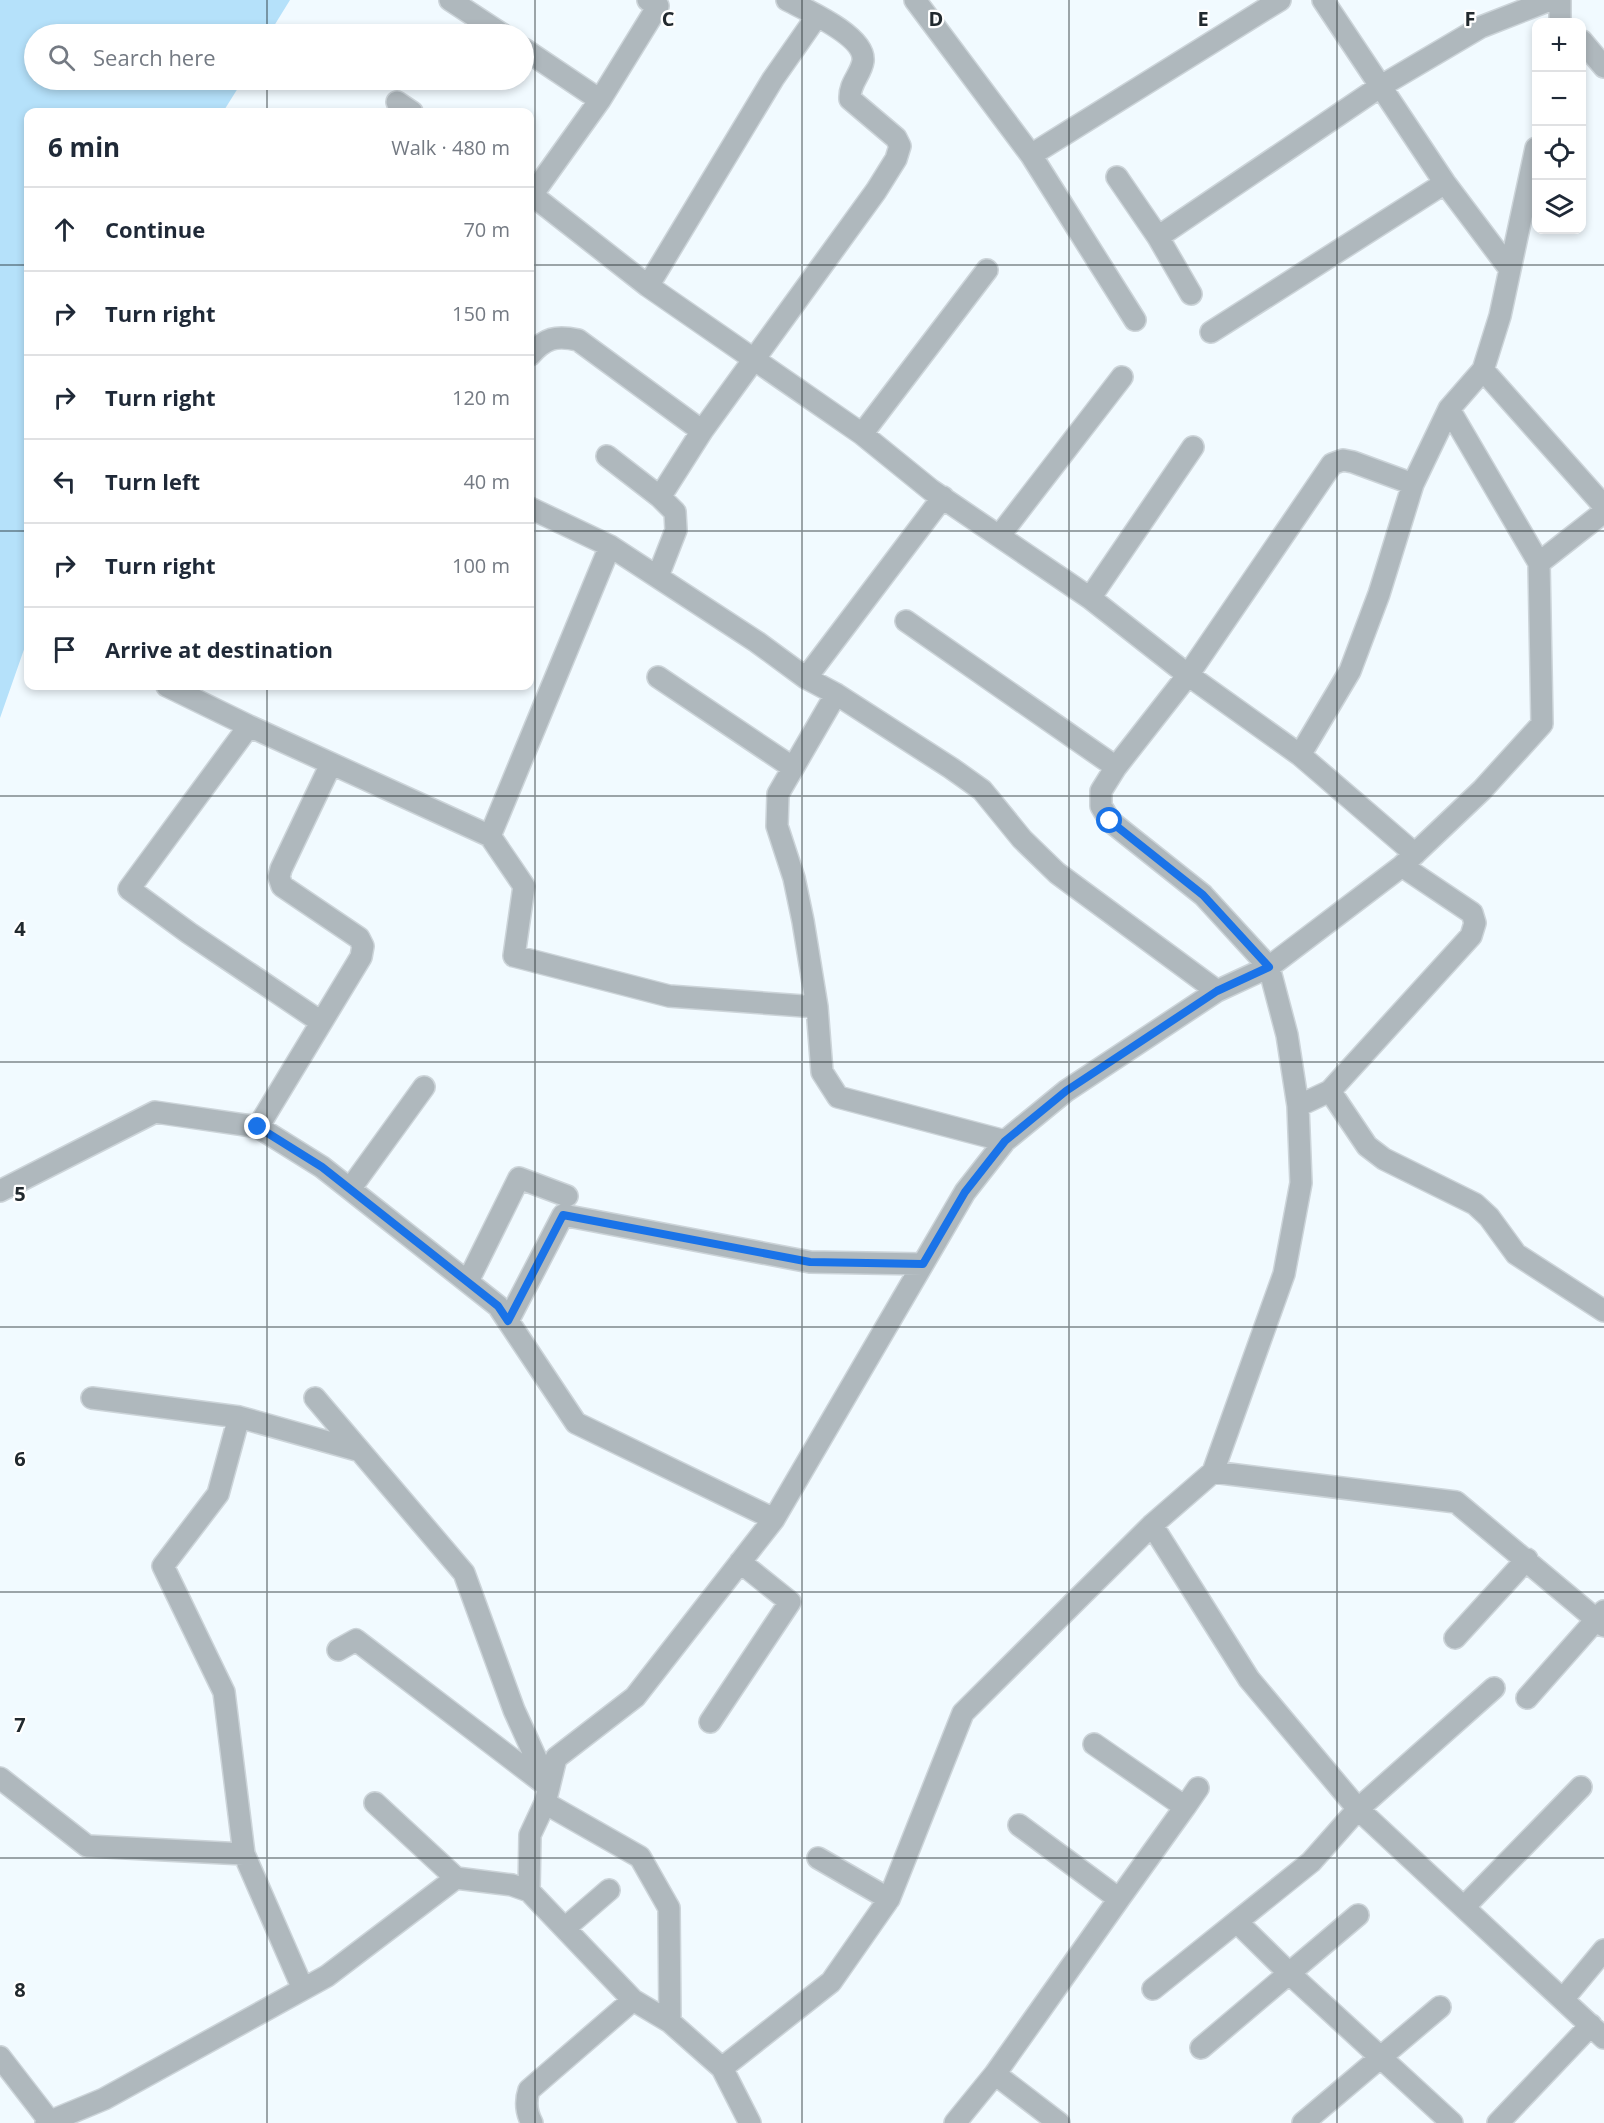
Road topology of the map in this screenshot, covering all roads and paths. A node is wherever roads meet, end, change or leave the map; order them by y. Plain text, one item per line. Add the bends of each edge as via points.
1 (450, 0) edge
2 (787, 0) edge
3 (915, 0) edge
4 (1280, 0) edge
5 (1323, 0) edge
6 (656, 2) edge
7 (1559, 13) edge
8 (817, 16) junction
9 (487, 24) edge
10 (1586, 47) edge
11 (534, 56) edge
12 (1604, 67) edge
13 (1381, 86) junction
14 (600, 100) junction
15 (1030, 155) junction
16 (1532, 166) edge
17 (1117, 177) dead end
18 (1445, 183) junction
19 (534, 190) edge
20 (534, 196) edge
21 (1158, 237) junction
22 (1509, 268) junction
23 (987, 270) dead end
24 (648, 286) junction
25 (1191, 294) dead end
26 (1135, 320) dead end
27 (1211, 332) dead end
28 (538, 335) edge
29 (755, 357) junction
30 (1483, 369) junction
31 (1122, 377) dead end
32 (1449, 409) junction
33 (702, 431) junction
34 (862, 434) junction
35 (1193, 447) dead end
36 (607, 456) dead end
37 (1413, 484) junction
38 (930, 488) junction
39 (660, 497) junction
40 (1604, 506) edge
41 (534, 510) edge
42 (1604, 512) edge
43 (1000, 535) junction
44 (610, 546) junction
45 (1539, 563) junction
46 (658, 576) junction
47 (1090, 598) junction
48 (906, 621) dead end
49 (1188, 675) junction
50 (658, 677) dead end
51 (806, 678) junction
52 (175, 690) edge
53 (836, 694) junction
54 (249, 726) junction
55 (1300, 755) junction
56 (331, 764) junction
57 (792, 767) junction
58 (1116, 767) junction
59 (490, 836) junction
60 (1409, 860) junction
61 (1269, 967) junction
62 (1217, 991) junction
63 (817, 1007) junction
64 (321, 1022) junction
65 (424, 1087) dead end
66 (1330, 1091) junction
67 (1298, 1106) junction
68 (258, 1127) junction
69 (1005, 1141) junction
70 (350, 1189) junction
71 (0, 1191) edge
72 (567, 1196) dead end
73 (923, 1264) junction
74 (468, 1281) junction
75 (1604, 1311) edge
76 (508, 1321) junction
77 (92, 1398) dead end
78 (315, 1398) dead end
79 (239, 1417) junction
80 (360, 1451) junction
81 (1213, 1472) junction
82 (774, 1519) junction
83 (1152, 1526) junction
84 (1527, 1559) junction
85 (740, 1562) junction
86 (1601, 1619) edge
87 (1455, 1638) dead end
88 (338, 1650) dead end
89 (1494, 1688) dead end
90 (1527, 1698) dead end
91 (710, 1722) dead end
92 (1094, 1744) dead end
93 (0, 1778) edge
94 (1581, 1787) dead end
95 (1198, 1788) dead end
96 (547, 1795) junction
97 (375, 1803) dead end
98 (1185, 1807) junction
99 (1358, 1809) junction
100 (1019, 1825) dead end
101 (244, 1854) junction
102 (818, 1858) dead end
103 (456, 1878) junction
104 (609, 1890) dead end
105 (529, 1891) junction
106 (889, 1899) junction
107 (1119, 1899) junction
108 (1464, 1907) junction
109 (1358, 1915) dead end
110 (1237, 1922) junction
111 (564, 1928) junction
112 (1604, 1950) edge
113 (1291, 1975) junction
114 (303, 1989) junction
115 (1153, 1989) dead end
116 (1564, 1998) junction
117 (633, 2000) junction
118 (1440, 2007) dead end
119 (670, 2022) junction
120 (1597, 2031) edge
121 (1202, 2048) dead end
122 (1379, 2056) junction
123 (0, 2057) edge
124 (722, 2067) junction
125 (995, 2074) junction
126 (49, 2122) edge
127 (532, 2123) edge
128 (750, 2123) edge
129 (955, 2123) edge
130 (1059, 2123) edge
131 (1303, 2123) edge
132 (1452, 2123) edge
133 (1498, 2123) edge

1 - 9 street
2 - 8 street
3 - 15 street
4 - 15 street
5 - 13 street
6 - 14 street
7 - 13 street via 1481,27
8 - 24 street via 773,79
8 - 29 street via 852,37 862,49 863,62 849,89 850,99 896,138 900,146 876,191
10 - 12 street
11 - 14 street
13 - 18 street
13 - 21 street
14 - 19 street
15 - 26 street
16 - 22 street
17 - 21 street
18 - 22 street
18 - 27 street
20 - 24 street
21 - 25 street
22 - 30 street via 1500,316
23 - 34 street
24 - 29 street
28 - 33 street via 578,340
29 - 33 street
29 - 34 street
30 - 32 street
30 - 40 street
31 - 43 street
32 - 37 street
32 - 45 street
33 - 39 street
34 - 38 street
35 - 47 street
36 - 39 street
37 - 49 street via 1353,462 1332,464
37 - 55 street via 1350,671
38 - 43 street
38 - 51 street
39 - 46 street via 675,512 676,530
41 - 44 street
42 - 45 street
43 - 47 street
44 - 46 street
44 - 59 street
45 - 60 street via 1542,724 1482,790
46 - 51 street
47 - 49 street
48 - 58 street
49 - 55 street
49 - 58 street
50 - 57 street
51 - 53 street
52 - 54 street
53 - 57 street
53 - 62 street via 982,790 1022,839 1057,873
54 - 56 street
54 - 64 street via 129,889
55 - 60 street
56 - 59 street
56 - 64 street via 279,877 282,886 359,938 363,946 361,957
57 - 63 street via 778,794 777,826 796,889
58 - 61 street via 1101,791 1101,806 1110,821 1203,895
59 - 63 street via 524,886 514,956 669,996
60 - 61 street
60 - 66 street via 1472,913 1475,923 1471,936
61 - 62 street
61 - 67 street via 1287,1035
62 - 69 street via 1066,1091
63 - 69 street via 822,1072 838,1097
64 - 68 street
65 - 70 street
66 - 67 street
66 - 75 street via 1367,1146 1384,1159 1475,1204 1516,1254
67 - 81 street via 1301,1183 1284,1274
68 - 70 street
68 - 71 street via 155,1112
69 - 73 street via 965,1192
70 - 74 street
72 - 74 street via 519,1178
73 - 76 street via 810,1262 563,1215
73 - 82 street
74 - 76 street via 498,1306
76 - 82 street via 576,1423
77 - 79 street
78 - 80 street
79 - 80 street
79 - 101 street via 218,1494 163,1566 224,1692
80 - 96 street via 465,1573
81 - 83 street
81 - 84 street via 1456,1502
82 - 85 street
83 - 99 street via 1250,1679
83 - 106 street via 963,1713
84 - 86 street
84 - 87 street
85 - 91 street via 790,1602
85 - 96 street via 634,1697 556,1758
86 - 90 street
88 - 96 street via 356,1640
89 - 99 street
92 - 98 street
93 - 101 street via 87,1846
94 - 108 street
95 - 98 street
96 - 105 street via 530,1835
96 - 119 street via 640,1857 669,1908
97 - 103 street
98 - 107 street
99 - 108 street
99 - 110 street via 1311,1862
100 - 107 street
101 - 114 street
102 - 106 street
103 - 105 street
103 - 114 street via 327,1976
104 - 111 street
105 - 111 street
106 - 124 street via 831,1982
107 - 125 street
108 - 116 street
109 - 113 street
110 - 113 street
110 - 115 street
111 - 117 street
112 - 116 street
113 - 121 street
113 - 122 street
114 - 126 street via 104,2099
116 - 120 street
117 - 119 street
117 - 127 street via 529,2090 526,2100
118 - 122 street
119 - 124 street
120 - 133 street
122 - 131 street
122 - 132 street
123 - 126 street
124 - 128 street
125 - 129 street
125 - 130 street

